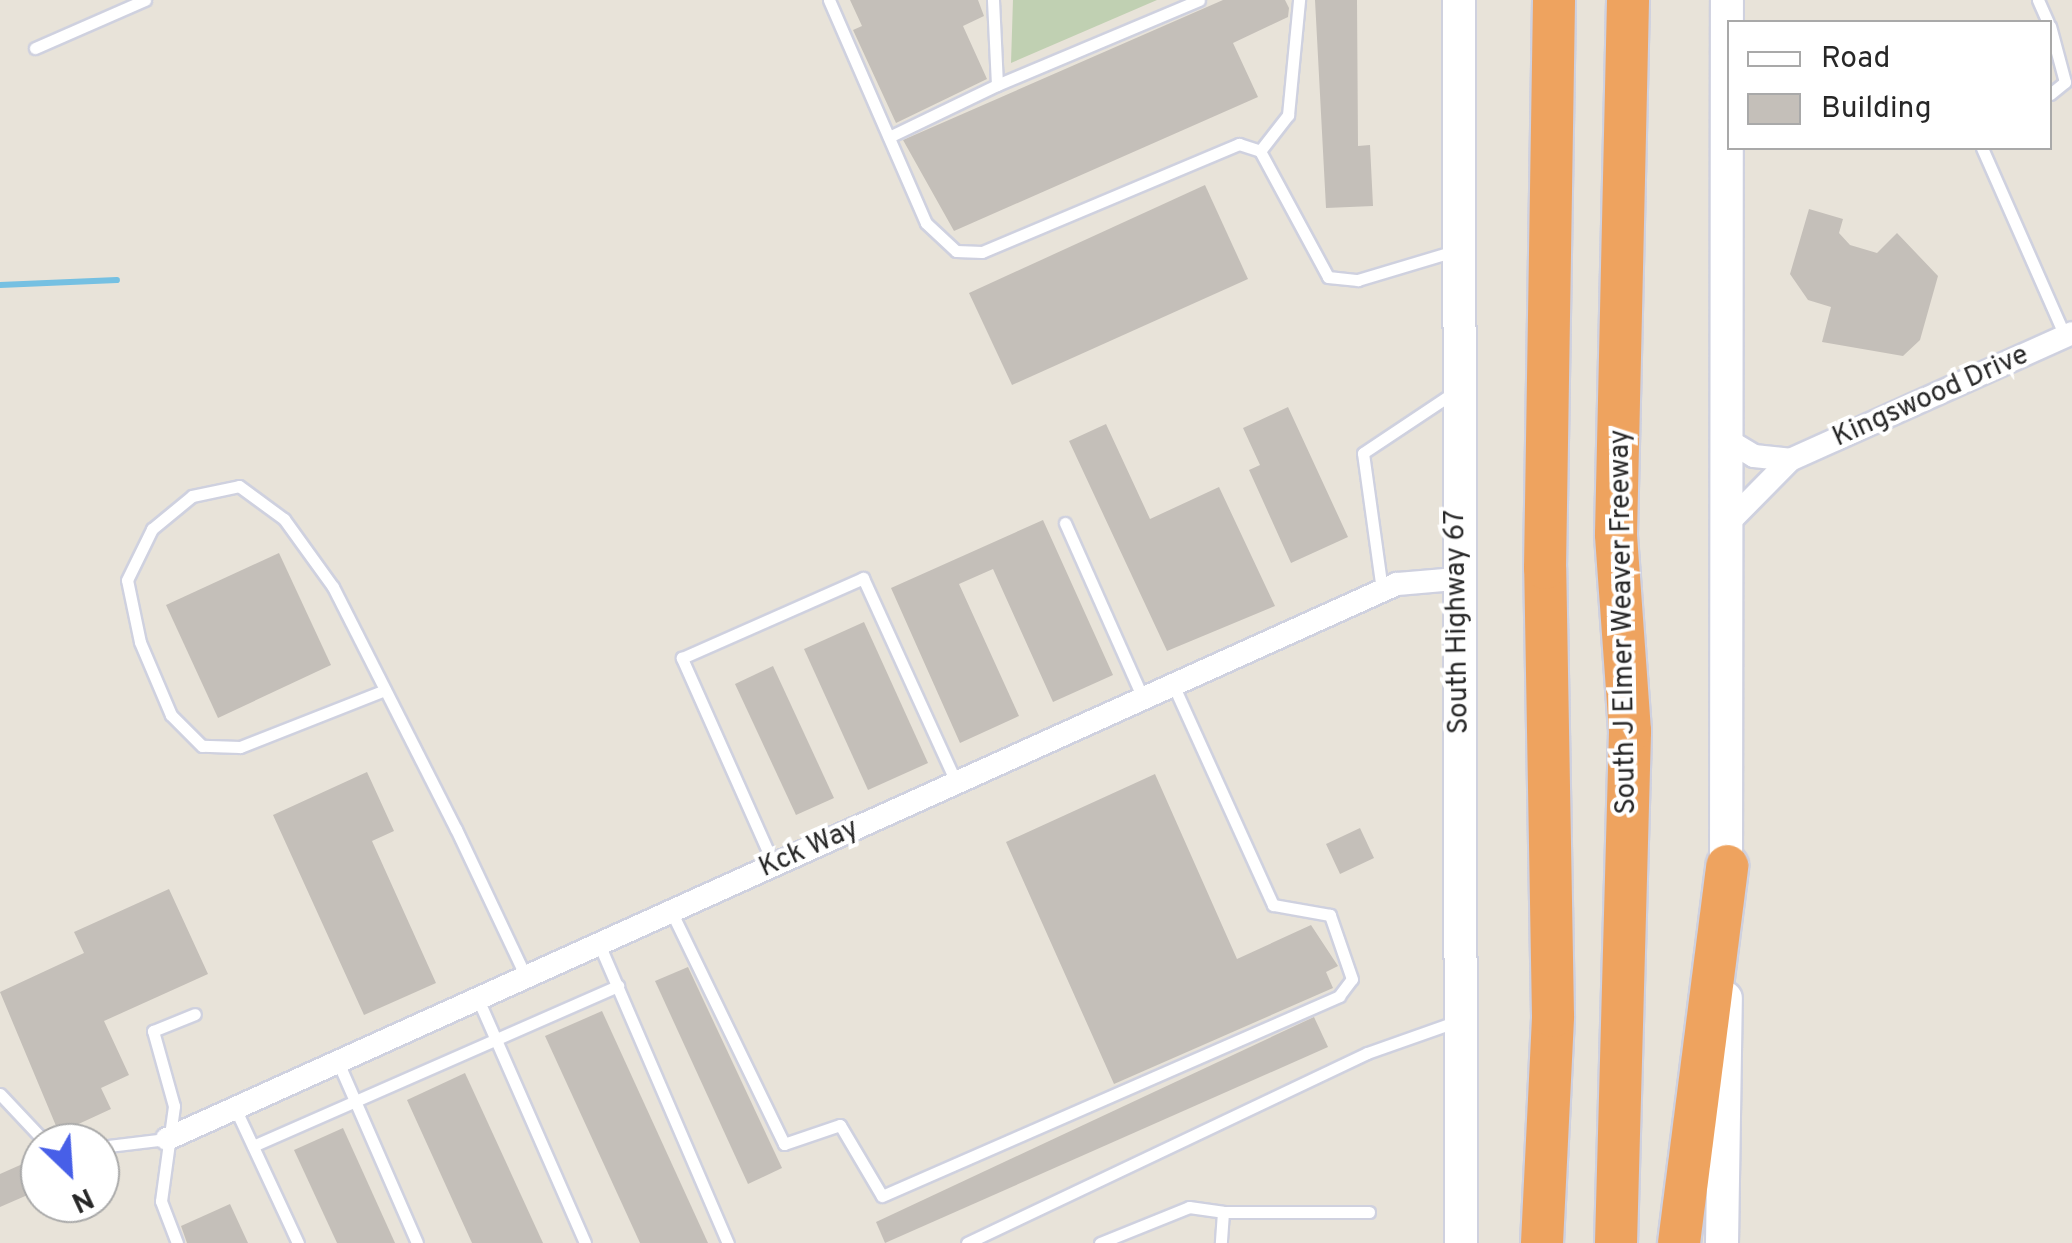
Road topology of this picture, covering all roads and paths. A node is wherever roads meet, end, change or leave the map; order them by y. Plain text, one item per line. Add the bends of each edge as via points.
1 (145, 0) edge
2 (830, 0) edge
3 (993, 0) edge
4 (1199, 0) edge
5 (1299, 0) edge
6 (1458, 0) edge
7 (1554, 0) edge
8 (1628, 0) edge
9 (1727, 0) edge
10 (2052, 35) edge
11 (35, 48) dead end
12 (998, 85) junction
13 (2052, 92) edge
14 (889, 137) junction
15 (1983, 150) edge
16 (1260, 151) junction
17 (1458, 250) junction
18 (2069, 334) edge
19 (1456, 390) junction
20 (1724, 438) junction
21 (1790, 460) junction
22 (1065, 523) dead end
23 (1722, 530) junction
24 (1455, 580) junction
25 (1382, 590) junction
26 (1173, 685) junction
27 (385, 690) junction
28 (1143, 698) junction
29 (956, 782) junction
30 (774, 865) junction
31 (1726, 866) junction
32 (671, 912) junction
33 (599, 944) junction
34 (526, 977) junction
35 (618, 986) junction
36 (478, 999) junction
37 (195, 1014) dead end
38 (1467, 1018) junction
39 (495, 1038) junction
40 (338, 1062) junction
41 (0, 1094) edge
42 (354, 1100) junction
43 (236, 1108) junction
44 (27, 1123) edge
45 (167, 1139) junction
46 (120, 1145) edge
47 (253, 1146) junction
48 (1223, 1212) junction
49 (1368, 1212) dead end
50 (177, 1243) edge
51 (298, 1243) edge
52 (417, 1243) edge
53 (584, 1243) edge
54 (728, 1243) edge
55 (967, 1243) edge
56 (1100, 1243) edge
57 (1221, 1243) edge
58 (1461, 1243) edge
59 (1542, 1243) edge
60 (1616, 1243) edge
61 (1678, 1243) edge
62 (1722, 1243) edge

1 - 11 lane
2 - 14 lane
3 - 12 lane
4 - 12 lane
5 - 16 lane via 1288,114
6 - 17 main road, South Highway 67
7 - 59 highway via 1544,568 1552,1016
8 - 60 highway, South J Elmer Weaver Freeway via 1616,534 1630,732
9 - 20 main road
10 - 13 lane via 2065,82
12 - 14 lane
14 - 16 lane via 942,244 982,252 1239,144
15 - 18 lane
16 - 17 lane via 1328,277 1358,280
17 - 19 main road, South Highway 67
18 - 21 street, Kingswood Drive
19 - 24 main road, South Highway 67
19 - 25 lane via 1363,454
20 - 21 street via 1754,456
20 - 23 main road
21 - 23 street, Kingswood Drive
22 - 28 lane
23 - 31 main road
24 - 25 street, Kck Way
24 - 38 main road, South Highway 67
25 - 26 street, Kck Way
26 - 28 street, Kck Way
26 - 32 lane via 1273,905 1330,915 1352,979 1339,996 882,1196 840,1125 784,1144
27 - 27 lane via 333,587 284,518 238,486 192,496 152,529 127,580 140,642 171,715 202,746 240,747
27 - 34 lane
28 - 29 street, Kck Way
29 - 30 street, Kck Way
29 - 30 lane via 863,578 682,658
30 - 32 street, Kck Way
31 - 61 highway
31 - 62 main road
32 - 33 street, Kck Way
33 - 34 street, Kck Way
33 - 35 lane
34 - 36 street, Kck Way
35 - 39 lane
35 - 54 lane
36 - 39 lane
36 - 40 street, Kck Way
37 - 45 lane via 153,1031 174,1106
38 - 55 lane via 1367,1053
38 - 58 main road, South Highway 67
39 - 42 lane
39 - 53 lane
40 - 42 lane
40 - 43 street, Kck Way
41 - 44 lane
42 - 47 lane
42 - 52 lane
43 - 45 street, Kck Way
43 - 47 lane
45 - 46 lane
45 - 50 lane via 161,1201
47 - 51 lane
48 - 49 lane
48 - 56 lane via 1188,1206
48 - 57 lane

